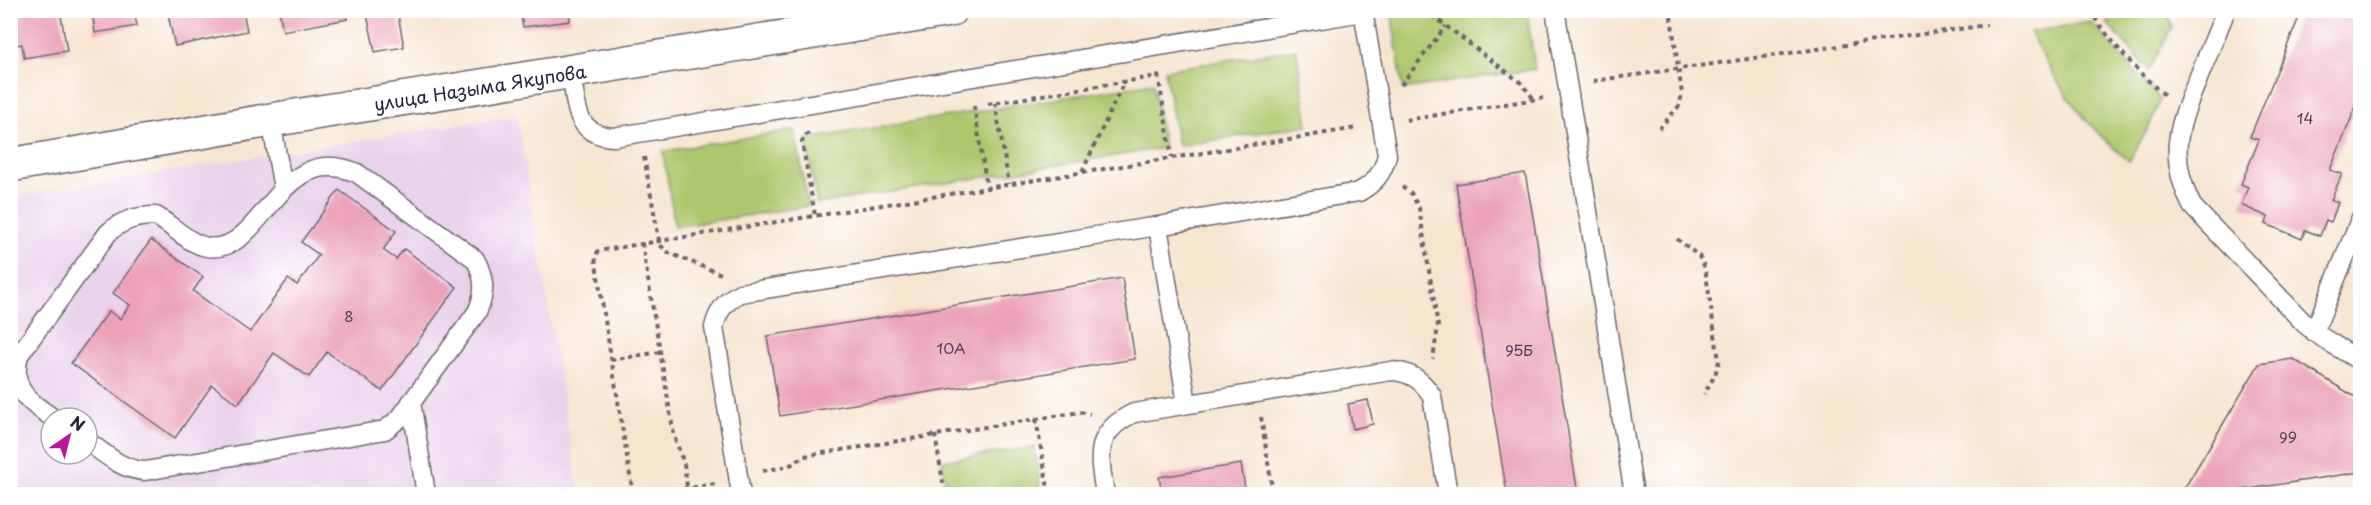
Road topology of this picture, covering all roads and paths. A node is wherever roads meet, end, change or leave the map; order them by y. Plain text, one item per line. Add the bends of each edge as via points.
1 (950, 10) edge
2 (1425, 10) edge
3 (1670, 10) edge
4 (2090, 10) edge
5 (2226, 10) edge
6 (1363, 11) edge
7 (1556, 15) dead end
8 (1986, 25) dead end
9 (1446, 26) junction
10 (1154, 47) junction
11 (1678, 69) junction
12 (571, 72) junction
13 (1159, 76) junction
14 (1124, 82) junction
15 (1568, 89) junction
16 (1534, 99) junction
17 (995, 103) junction
18 (974, 106) junction
19 (963, 108) dead end
20 (2186, 108) junction
21 (1381, 118) junction
22 (271, 120) junction
23 (1659, 129) dead end
24 (819, 131) dead end
25 (640, 133) junction
26 (1172, 158) junction
27 (10, 165) edge
28 (1082, 172) junction
29 (1380, 176) junction
30 (1009, 184) junction
31 (987, 188) junction
32 (283, 189) junction
33 (815, 215) junction
34 (2361, 220) edge
35 (1158, 226) junction
36 (1677, 239) dead end
37 (658, 241) junction
38 (642, 243) junction
39 (740, 293) junction
40 (2314, 332) junction
41 (660, 352) junction
42 (611, 360) junction
43 (2361, 361) edge
44 (1424, 383) junction
45 (1257, 392) junction
46 (1704, 394) dead end
47 (411, 402) junction
48 (1187, 404) junction
49 (39, 408) edge
50 (1036, 419) junction
51 (1112, 427) junction
52 (935, 435) junction
53 (99, 449) edge
54 (738, 476) junction
55 (688, 488) junction
56 (426, 495) edge
57 (633, 495) edge
58 (648, 495) edge
59 (688, 495) edge
60 (741, 495) edge
61 (945, 495) edge
62 (1049, 495) edge
63 (1106, 495) edge
64 (1273, 495) edge
65 (1448, 495) edge
66 (1634, 495) edge

1 - 12 street, улица Назыма Якупова
2 - 9 path
3 - 11 path
4 - 20 path via 2156,88
5 - 20 lane
6 - 10 lane
6 - 21 lane
7 - 15 lane
8 - 11 path
9 - 16 path via 1526,87
9 - 21 path
10 - 13 path
10 - 25 lane
11 - 15 path via 1595,81
11 - 23 path via 1681,98
12 - 22 street, улица Назыма Якупова
12 - 25 lane via 580,120 592,132 614,137
13 - 14 path
13 - 26 path
14 - 17 path
14 - 28 path
15 - 16 path
15 - 66 lane
16 - 21 path
17 - 18 path
17 - 30 path
18 - 19 path
18 - 31 path
20 - 40 lane via 2177,139 2177,156 2184,190 2192,206
21 - 26 path
21 - 29 lane via 1387,155
22 - 27 street, улица Назыма Якупова
22 - 32 lane
24 - 33 path via 808,133 802,142
25 - 37 path
26 - 28 path
28 - 30 path
29 - 35 lane via 1359,192
29 - 44 path via 1411,193 1419,208 1438,326 1437,349
30 - 31 path
31 - 33 path
32 - 47 lane via 303,174 345,168 475,259 484,283 481,304
32 - 49 lane via 249,229 228,245 205,247 156,216 129,219 108,233 19,355 17,381 30,402
33 - 37 path
34 - 40 lane
35 - 39 lane
35 - 48 lane
36 - 46 path via 1699,256 1705,268 1719,361 1716,375
37 - 38 path
37 - 39 path via 669,253 719,272
38 - 41 path
38 - 42 path via 596,254
39 - 54 lane via 724,304 714,327
40 - 43 lane
41 - 42 path
41 - 55 path via 674,436
42 - 57 path
44 - 45 lane via 1402,371 1391,371
44 - 65 lane via 1432,396
45 - 48 lane
45 - 64 path
47 - 53 lane via 385,430 145,471 133,471
47 - 56 lane
48 - 51 lane via 1134,412
50 - 51 path via 1080,412 1096,416
50 - 52 path
50 - 62 path
51 - 63 lane via 1104,438 1100,456
52 - 54 path via 804,456 789,466
52 - 61 path
54 - 55 path
54 - 60 lane
55 - 58 path
55 - 59 path

